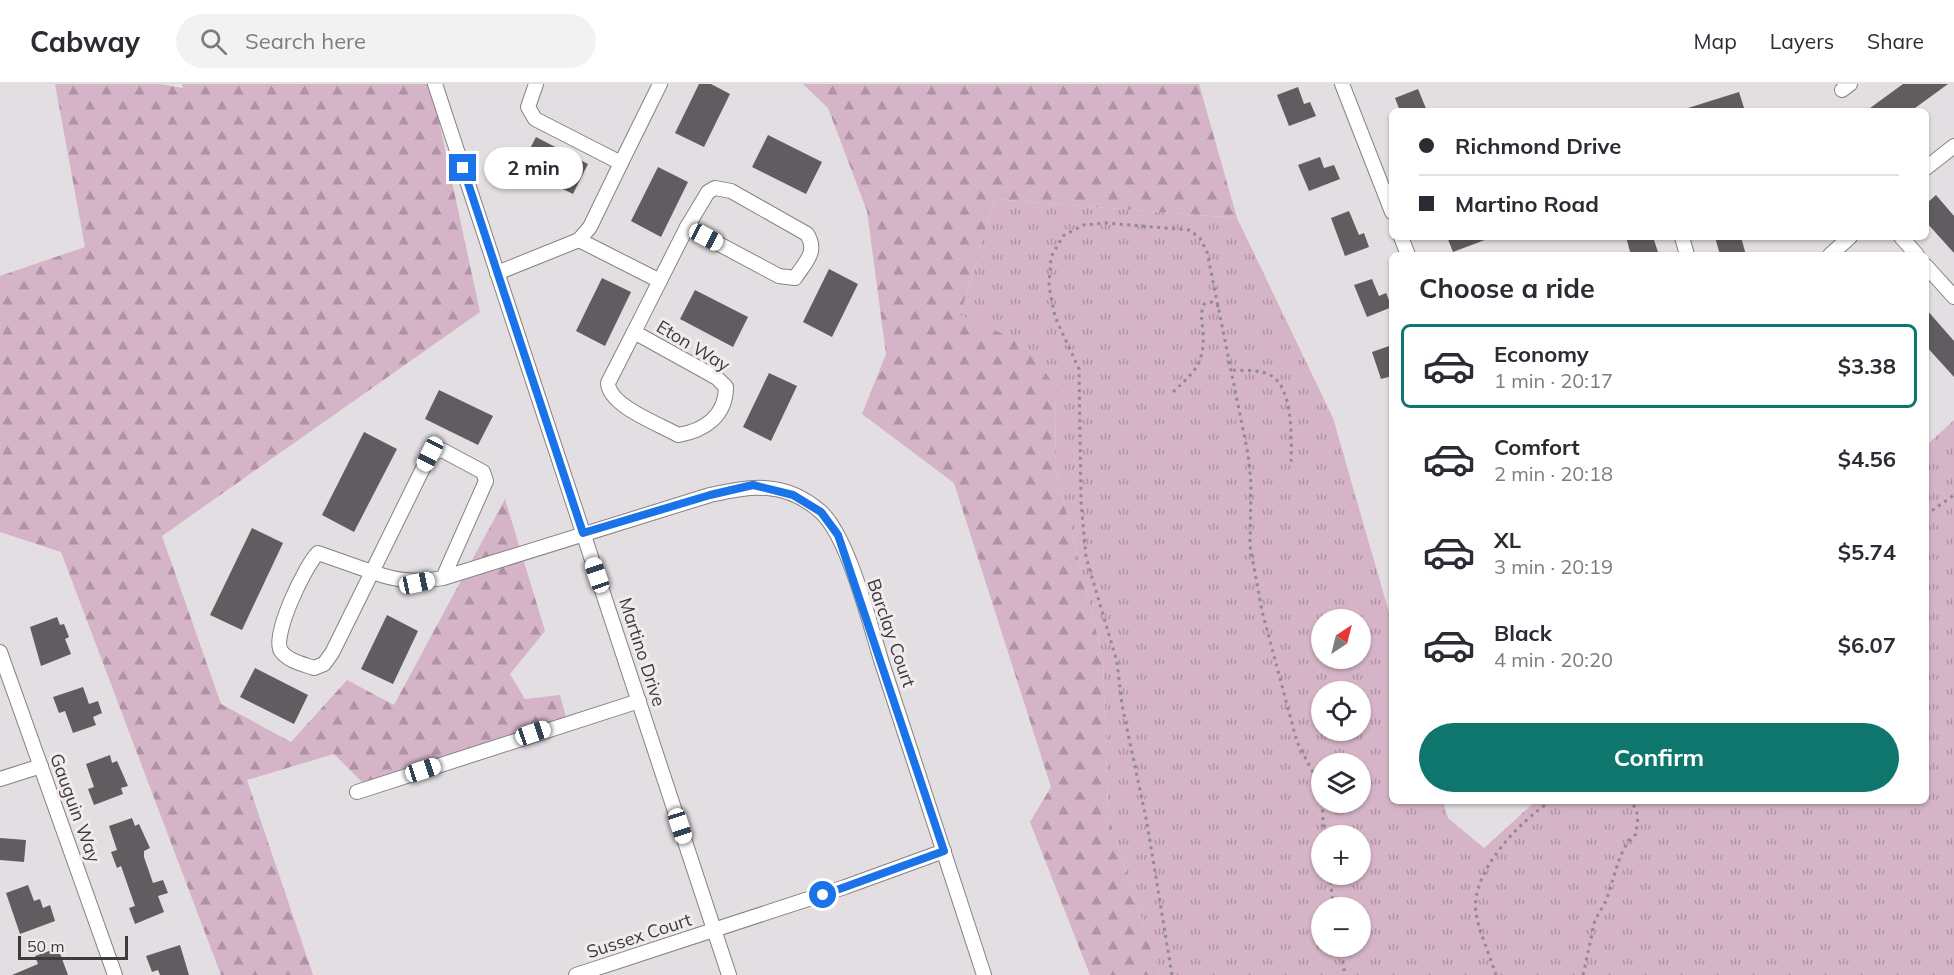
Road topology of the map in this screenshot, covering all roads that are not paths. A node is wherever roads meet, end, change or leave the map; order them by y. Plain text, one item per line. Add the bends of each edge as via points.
1 (435, 84) edge
2 (536, 84) edge
3 (660, 84) edge
4 (1342, 84) edge
5 (1954, 146) edge
6 (621, 163) junction
7 (1929, 166) edge
8 (1389, 204) edge
9 (687, 228) junction
10 (579, 240) junction
11 (1847, 240) edge
12 (1904, 240) edge
13 (1833, 252) edge
14 (1914, 252) edge
15 (1929, 269) edge
16 (497, 273) junction
17 (660, 281) junction
18 (1954, 297) edge
19 (634, 332) junction
20 (583, 533) junction
21 (372, 572) junction
22 (443, 578) junction
23 (0, 652) edge
24 (639, 701) junction
25 (40, 766) junction
26 (0, 780) edge
27 (357, 792) dead end
28 (944, 851) junction
29 (714, 930) junction
30 (115, 975) edge
31 (576, 975) edge
32 (729, 975) edge
33 (984, 975) edge

1 - 16 street, Martino Drive
2 - 6 street via 528,107 535,119
3 - 6 street
4 - 8 street
5 - 7 street
6 - 10 street via 590,227
9 - 9 street, Eton Way via 708,192 715,188 731,191 807,234 813,252 795,278 779,276
9 - 17 street, Eton Way
10 - 16 street
10 - 17 street
11 - 13 street
12 - 14 street
15 - 18 street
16 - 20 street, Martino Drive
17 - 19 street, Eton Way
19 - 19 street, Eton Way via 608,383 609,390 618,402 678,435 705,428 726,396 726,387 717,378
20 - 22 street, Barclay Court
20 - 24 street, Martino Drive
20 - 28 street, Barclay Court via 753,485 793,495 821,512 838,535
21 - 21 street via 318,552 310,561 284,619 278,641 280,650 290,659 314,668 324,664
21 - 22 street, Barclay Court via 417,583
21 - 22 street via 430,454 442,450 483,472 486,481
23 - 25 street, Gauguin Way
24 - 27 street
24 - 29 street, Martino Drive
25 - 26 street
25 - 30 street, Gauguin Way
28 - 29 street, Sussex Court
28 - 33 street, Barclay Court
29 - 31 street, Sussex Court
29 - 32 street, Martino Drive

